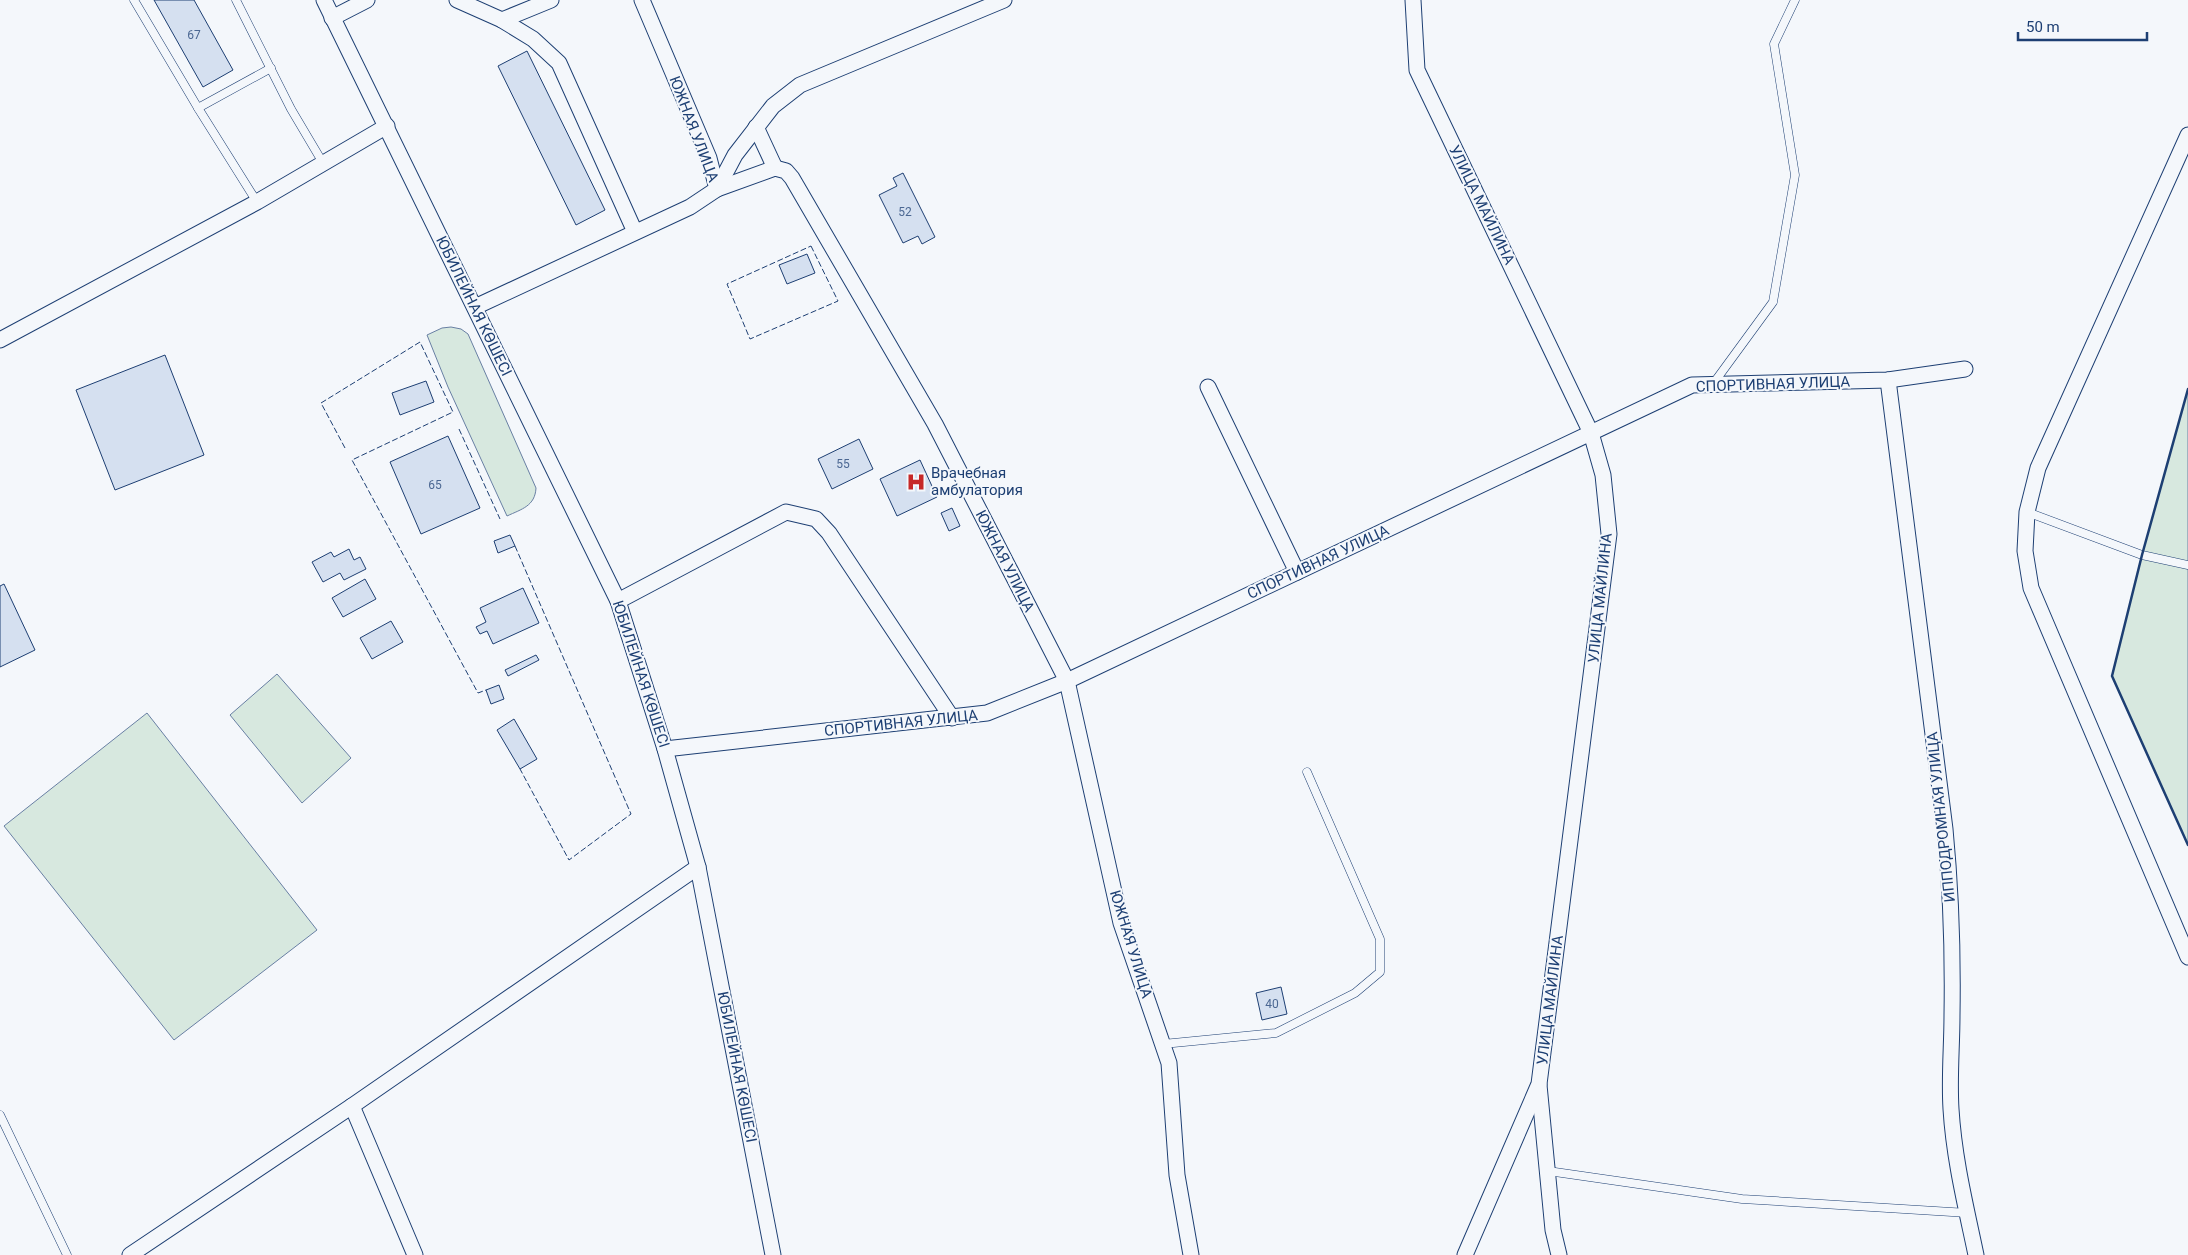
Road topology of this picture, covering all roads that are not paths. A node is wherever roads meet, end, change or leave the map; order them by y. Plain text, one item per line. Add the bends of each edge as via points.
1 (134, 0) edge
2 (236, 0) edge
3 (324, 0) edge
4 (367, 0) edge
5 (457, 0) edge
6 (551, 0) edge
7 (642, 0) edge
8 (1004, 0) edge
9 (1414, 0) edge
10 (1795, 0) edge
11 (332, 18) junction
12 (502, 20) junction
13 (271, 68) junction
14 (198, 108) junction
15 (387, 126) junction
16 (756, 127) junction
17 (2188, 135) edge
18 (323, 163) junction
19 (775, 168) junction
20 (717, 189) junction
21 (257, 202) junction
22 (635, 232) junction
23 (475, 307) junction
24 (0, 340) edge
25 (1965, 369) dead end
26 (1888, 380) junction
27 (1712, 384) junction
28 (1208, 387) dead end
29 (1591, 433) junction
30 (2027, 512) junction
31 (2188, 565) edge
32 (1297, 572) junction
33 (618, 601) junction
34 (1067, 681) junction
35 (952, 718) junction
36 (665, 748) junction
37 (1307, 772) dead end
38 (698, 867) junction
39 (2188, 957) edge
40 (1163, 1044) junction
41 (1539, 1084) junction
42 (352, 1106) junction
43 (0, 1115) edge
44 (1548, 1171) junction
45 (1968, 1213) junction
46 (67, 1255) edge
47 (130, 1255) edge
48 (415, 1255) edge
49 (773, 1255) edge
50 (1191, 1255) edge
51 (1465, 1255) edge
52 (1559, 1255) edge
53 (1976, 1255) edge

1 - 14 lane
2 - 13 lane
3 - 11 street, ЮБИЛЕЙНАЯ КӨШЕСІ
4 - 11 street
5 - 12 street
6 - 12 street
7 - 20 street, ЮЖНАЯ УЛИЦА via 709,158
8 - 16 street via 800,85 773,106
9 - 29 street, УЛИЦА МАЙЛИНА via 1417,70
10 - 27 lane via 1774,44 1795,175 1773,302
11 - 15 street, ЮБИЛЕЙНАЯ КӨШЕСІ
12 - 22 street via 533,39 559,63
13 - 14 lane
13 - 18 lane
14 - 21 lane
15 - 18 street
15 - 23 street, ЮБИЛЕЙНАЯ КӨШЕСІ
16 - 19 street
16 - 20 street via 735,155
17 - 30 street via 2038,468
18 - 21 street
19 - 20 street, ЮЖНАЯ УЛИЦА
19 - 34 street, ЮЖНАЯ УЛИЦА via 786,171 792,178 935,424
20 - 22 street via 690,206
21 - 24 street
22 - 23 street
23 - 33 street, ЮБИЛЕЙНАЯ КӨШЕСІ
25 - 26 street, СПОРТИВНАЯ УЛИЦА
26 - 27 street, СПОРТИВНАЯ УЛИЦА
26 - 45 street, ИППОДРОМНАЯ УЛИЦА via 1950,888 1951,1111 1955,1155
27 - 29 street, СПОРТИВНАЯ УЛИЦА via 1692,385
28 - 32 street
29 - 32 street, СПОРТИВНАЯ УЛИЦА
29 - 41 street, УЛИЦА МАЙЛИНА via 1602,474 1609,534
30 - 31 lane via 2142,555
30 - 39 street via 2025,551 2031,588
32 - 34 street, СПОРТИВНАЯ УЛИЦА
33 - 35 street via 786,512 816,519 829,532
33 - 36 street, ЮБИЛЕЙНАЯ КӨШЕСІ
34 - 35 street, СПОРТИВНАЯ УЛИЦА via 987,713
34 - 40 street, ЮЖНАЯ УЛИЦА via 1121,922
35 - 36 street, СПОРТИВНАЯ УЛИЦА
36 - 38 street, ЮБИЛЕЙНАЯ КӨШЕСІ
37 - 40 lane via 1380,939 1380,972 1355,993 1276,1033
38 - 42 street
38 - 49 street, ЮБИЛЕЙНАЯ КӨШЕСІ
40 - 50 street, ЮЖНАЯ УЛИЦА via 1169,1063 1177,1175
41 - 44 street, УЛИЦА МАЙЛИНА
41 - 51 street, УЛИЦА МАЙЛИНА
42 - 47 street
42 - 48 street
43 - 46 lane
44 - 45 lane via 1742,1198
44 - 52 street, УЛИЦА МАЙЛИНА via 1553,1230
45 - 53 street, ИППОДРОМНАЯ УЛИЦА

